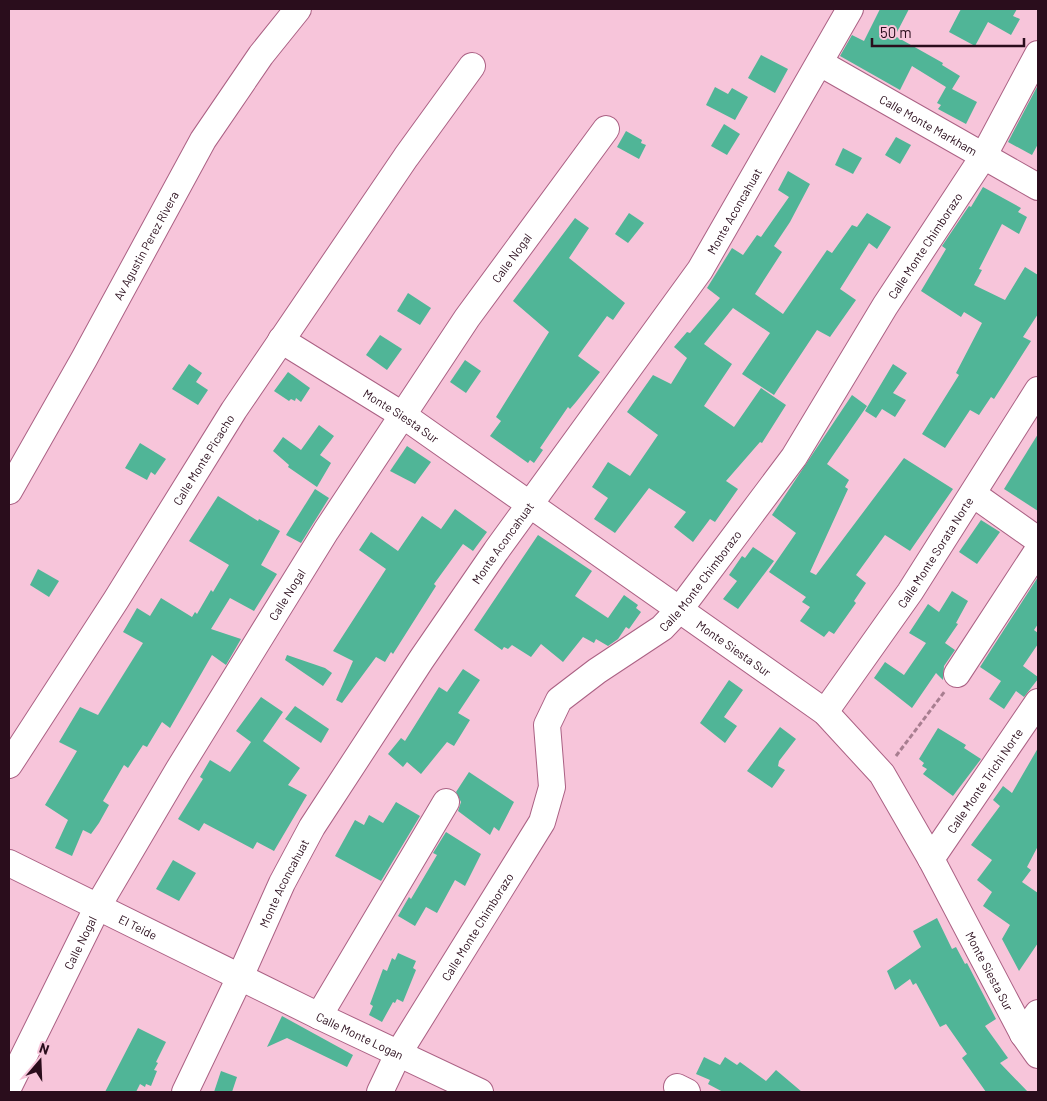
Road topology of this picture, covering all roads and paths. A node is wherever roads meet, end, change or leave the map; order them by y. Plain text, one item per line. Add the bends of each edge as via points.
1 (298, 9) edge
2 (850, 9) edge
3 (1038, 54) edge
4 (820, 63) junction
5 (472, 66) dead end
6 (606, 129) dead end
7 (983, 157) junction
8 (1038, 187) edge
9 (281, 340) junction
10 (1038, 390) edge
11 (404, 416) junction
12 (9, 491) edge
13 (973, 494) junction
14 (529, 503) junction
15 (1038, 540) edge
16 (1038, 550) edge
17 (680, 609) junction
18 (957, 674) joint
19 (1038, 702) edge
20 (825, 712) junction
21 (9, 765) edge
22 (882, 774) junction
23 (446, 802) dead end
24 (931, 859) junction
25 (9, 862) edge
26 (98, 906) junction
27 (240, 977) junction
28 (319, 1016) junction
29 (1031, 1023) edge
30 (398, 1054) junction
31 (1038, 1056) edge
32 (9, 1086) edge
33 (185, 1092) edge
34 (380, 1092) edge
35 (480, 1092) edge

1 - 12 street, Av Agustin Perez Rivera via 261,54 203,140
2 - 4 street, Monte Aconcahuat
3 - 7 street, Calle Monte Chimborazo
4 - 7 street, Calle Monte Markham
4 - 14 street, Monte Aconcahuat via 700,270
5 - 9 street, Calle Monte Picacho
6 - 11 street, Calle Nogal via 466,318
7 - 8 street, Calle Monte Markham
7 - 17 street, Calle Monte Chimborazo via 885,306 794,456
9 - 11 street, Monte Siesta Sur
9 - 21 street, Calle Monte Picacho
10 - 13 street, Calle Monte Sorata Norte
11 - 14 street, Monte Siesta Sur
11 - 26 street, Calle Nogal via 326,532
13 - 15 street
13 - 20 street, Calle Monte Sorata Norte via 910,592
14 - 17 street, Monte Siesta Sur
14 - 27 street, Monte Aconcahuat via 312,827 282,883
16 - 18 street
17 - 20 street, Monte Siesta Sur
17 - 30 street, Calle Monte Chimborazo via 662,628 559,700 547,725 552,788 542,822
18 - 22 path
19 - 24 street, Calle Monte Trichi Norte
20 - 22 street, Monte Siesta Sur
22 - 24 street, Monte Siesta Sur
23 - 28 street
24 - 29 street, Monte Siesta Sur
25 - 26 street, El Teide
26 - 27 street, El Teide
26 - 32 street, Calle Nogal
27 - 28 street, Calle Monte Logan
27 - 33 street, Monte Aconcahuat
28 - 30 street, Calle Monte Logan
29 - 31 street, Monte Siesta Sur
30 - 34 street, Calle Monte Chimborazo
30 - 35 street, Calle Monte Logan

